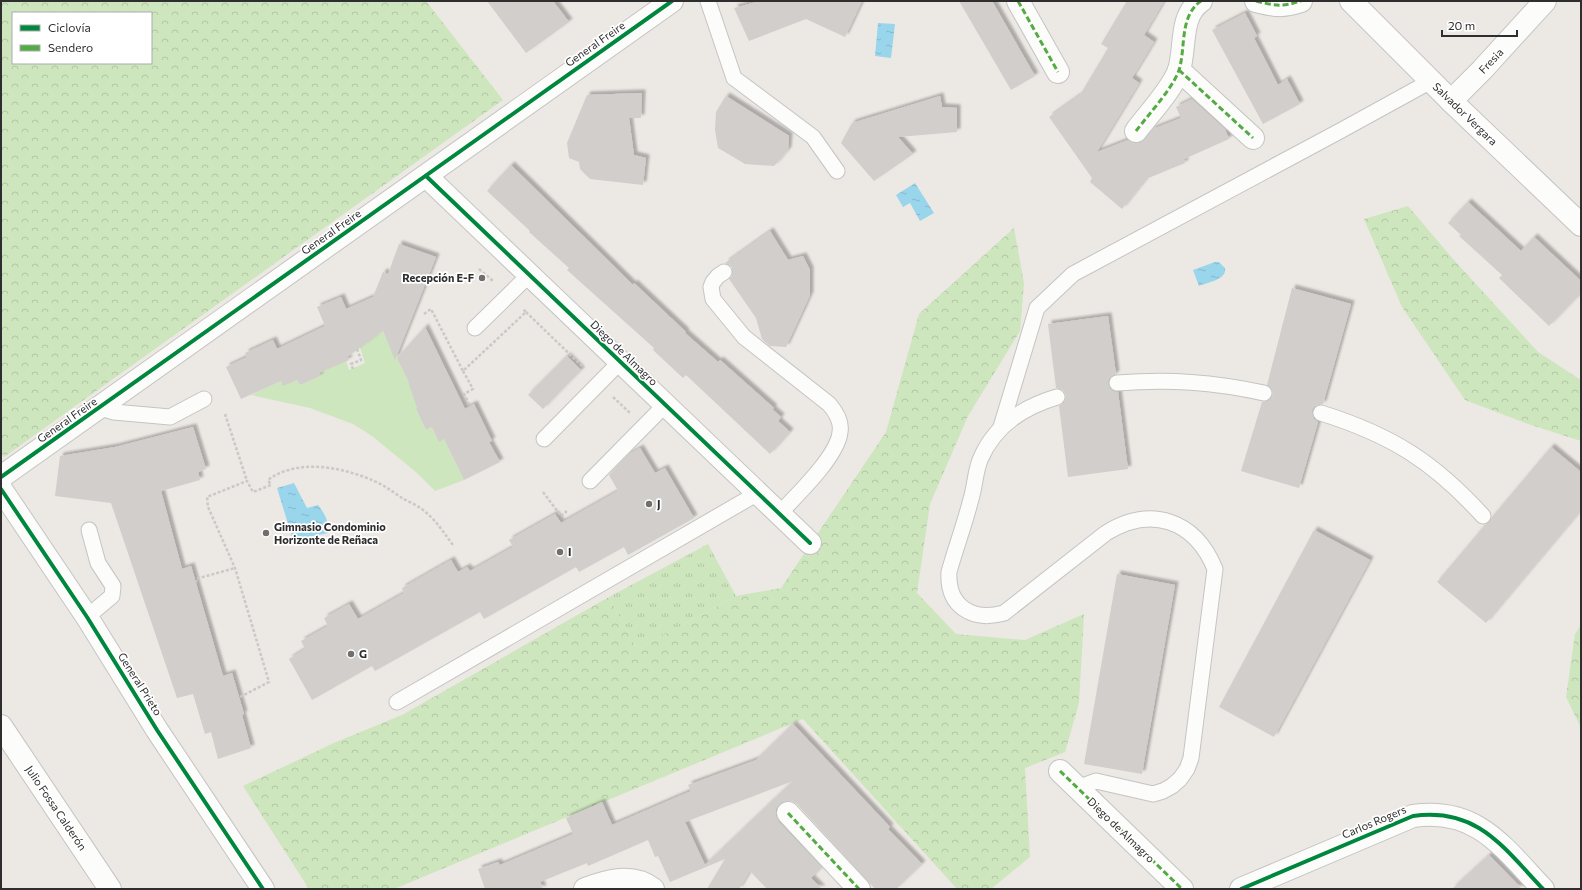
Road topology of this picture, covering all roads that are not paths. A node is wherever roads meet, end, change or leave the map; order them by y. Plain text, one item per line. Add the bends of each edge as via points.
1 (672, 1) edge
2 (708, 1) edge
3 (1018, 1) edge
4 (1201, 1) edge
5 (1256, 1) edge
6 (1301, 1) edge
7 (1351, 1) edge
8 (1546, 1) edge
9 (1178, 70) junction
10 (1058, 72) dead end
11 (1431, 81) junction
12 (1451, 101) junction
13 (1136, 131) dead end
14 (1253, 138) dead end
15 (838, 171) dead end
16 (426, 176) junction
17 (1581, 225) edge
18 (724, 272) dead end
19 (529, 275) junction
20 (475, 328) dead end
21 (620, 362) junction
22 (1117, 384) dead end
23 (1264, 394) dead end
24 (1057, 397) dead end
25 (204, 399) dead end
26 (666, 405) junction
27 (100, 408) junction
28 (1321, 413) dead end
29 (1001, 427) junction
30 (544, 439) dead end
31 (1, 477) edge
32 (590, 482) dead end
33 (1, 489) edge
34 (758, 493) junction
35 (780, 514) junction
36 (1483, 516) dead end
37 (89, 530) dead end
38 (810, 543) dead end
39 (87, 618) junction
40 (396, 702) dead end
41 (1, 726) edge
42 (1060, 771) dead end
43 (1077, 788) junction
44 (788, 813) dead end
45 (110, 889) edge
46 (263, 889) edge
47 (585, 889) edge
48 (653, 889) edge
49 (859, 889) edge
50 (1182, 889) edge
51 (1241, 889) edge
52 (1543, 889) edge

1 - 16 street, General Freire
2 - 15 lane via 734,78 813,137
3 - 10 street
4 - 9 street via 1188,19
5 - 6 street via 1276,6
7 - 11 street, Salvador Vergara
8 - 12 street, Fresia
9 - 13 street via 1164,94
9 - 14 street
11 - 12 street, Salvador Vergara
11 - 29 lane via 1073,274 1037,308
12 - 17 street, Salvador Vergara
16 - 19 street, Diego de Almagro
16 - 27 street, General Freire
18 - 35 lane via 713,282 713,299 744,337 829,404 836,412 840,423 836,446 818,472
19 - 20 lane
19 - 21 street, Diego de Almagro
21 - 26 street, Diego de Almagro
21 - 30 lane
22 - 23 lane via 1154,381 1200,382
24 - 29 lane via 1026,409
25 - 27 lane via 170,417 114,412
26 - 32 lane
26 - 34 street, Diego de Almagro
27 - 31 street, General Freire
28 - 36 lane via 1382,436 1411,452 1462,492
29 - 43 lane via 989,442 980,460 974,478 972,497 949,572 951,592 963,608 982,616 1004,613 1106,533 1118,525 1132,521 1160,519 1189,532 1205,548 1215,569 1191,758 1187,769 1172,786 1153,794 1096,780
33 - 39 street, General Prieto
34 - 35 street, Diego de Almagro
34 - 40 lane
35 - 38 street, Diego de Almagro
37 - 39 lane via 98,564 113,586 112,596
39 - 46 street, General Prieto
41 - 45 street, Julio Fossa Calderón
42 - 43 street, Diego de Almagro
43 - 50 street, Diego de Almagro
44 - 49 street
47 - 48 street via 606,881 618,880 641,882
51 - 52 street, Carlos Rogers via 1413,816 1443,814 1473,824 1486,832

